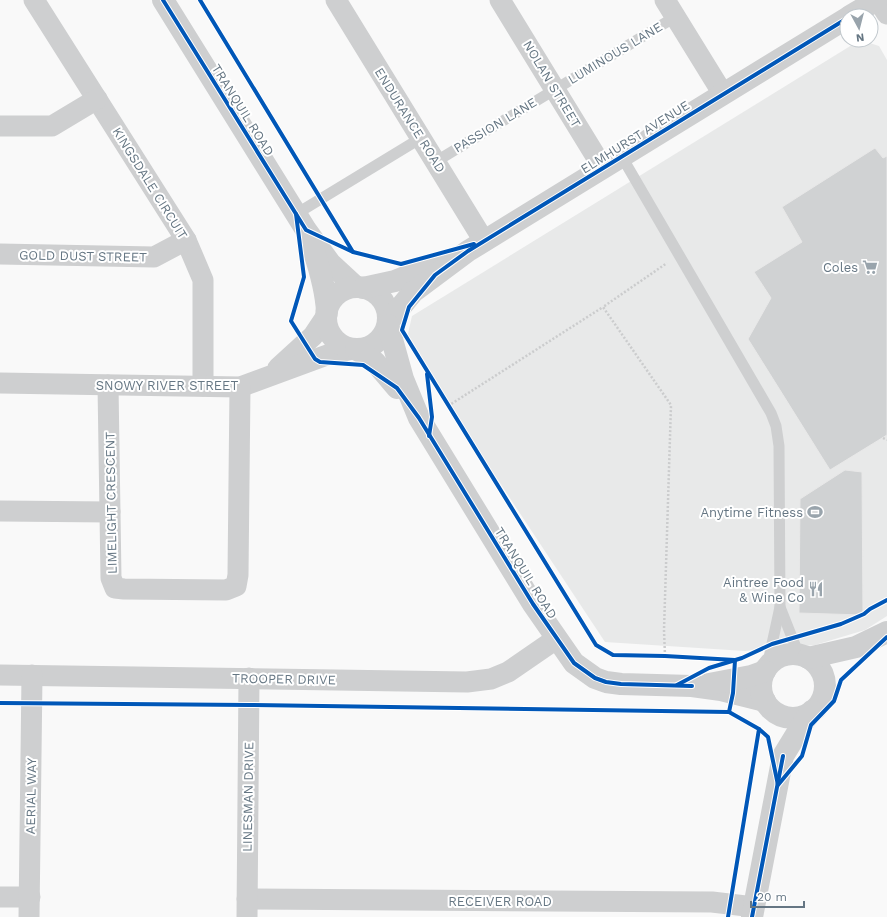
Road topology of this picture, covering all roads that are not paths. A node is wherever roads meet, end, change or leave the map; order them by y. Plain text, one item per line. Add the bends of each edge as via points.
1 (34, 0) edge
2 (163, 0) edge
3 (336, 0) edge
4 (500, 0) edge
5 (877, 0) edge
6 (864, 8) edge
7 (670, 9) edge
8 (887, 14) edge
9 (839, 23) edge
10 (555, 89) junction
11 (723, 94) junction
12 (97, 99) junction
13 (0, 126) edge
14 (420, 138) junction
15 (622, 157) junction
16 (435, 162) junction
17 (603, 168) junction
18 (301, 222) junction
19 (186, 240) junction
20 (476, 246) junction
21 (0, 254) edge
22 (359, 287) junction
23 (327, 313) junction
24 (388, 323) junction
25 (354, 349) junction
26 (270, 375) junction
27 (0, 383) edge
28 (108, 385) junction
29 (203, 386) junction
30 (240, 387) junction
31 (397, 388) joint
32 (419, 418) junction
33 (0, 511) edge
34 (110, 512) junction
35 (780, 607) junction
36 (887, 632) edge
37 (556, 639) junction
38 (856, 647) junction
39 (804, 656) junction
40 (766, 669) junction
41 (0, 675) edge
42 (32, 676) junction
43 (249, 678) junction
44 (824, 682) junction
45 (692, 686) junction
46 (767, 704) junction
47 (812, 711) junction
48 (783, 756) junction
49 (0, 897) edge
50 (30, 907) edge
51 (247, 908) edge
52 (753, 912) edge

1 - 12 street, KINGSDALE CIRCUIT
2 - 18 street, TRANQUIL ROAD
3 - 14 street, ENDURANCE ROAD
4 - 10 street, NOLAN STREET
5 - 6 street
5 - 8 street
7 - 10 lane, LUMINOUS LANE
7 - 11 street
9 - 11 street, ELMHURST AVENUE
10 - 16 lane, PASSION LANE
10 - 17 street, NOLAN STREET
11 - 15 street, ELMHURST AVENUE
12 - 13 street via 52,126
12 - 19 street, KINGSDALE CIRCUIT
14 - 16 street, ENDURANCE ROAD
14 - 18 lane
15 - 17 street, ELMHURST AVENUE
15 - 35 lane via 767,406 776,426 779,446
16 - 20 street, ENDURANCE ROAD
17 - 20 street, ELMHURST AVENUE
18 - 22 street via 330,263
18 - 23 street via 322,274
19 - 21 street, GOLD DUST STREET via 154,257
19 - 29 street, KINGSDALE CIRCUIT via 203,280
20 - 22 street, ELMHURST AVENUE via 395,281
20 - 24 street, ELMHURST AVENUE via 413,292
22 - 23 street via 344,290 334,297
22 - 24 street via 371,290 379,296 388,312
23 - 25 street via 328,329 333,337 339,343
23 - 26 street via 313,336
24 - 25 street via 384,335 376,343 367,348
24 - 32 street, TRANQUIL ROAD via 403,379
25 - 26 street, SNOWY RIVER STREET via 327,355
25 - 31 street, TRANQUIL ROAD via 375,362
26 - 30 street, SNOWY RIVER STREET
27 - 28 street, SNOWY RIVER STREET
28 - 29 street, SNOWY RIVER STREET
28 - 34 street, LIMELIGHT CRESCENT
29 - 30 street, SNOWY RIVER STREET
30 - 34 street, LIMELIGHT CRESCENT via 236,586 226,590 115,588 111,578
31 - 32 street, TRANQUIL ROAD
32 - 37 street, TRANQUIL ROAD
33 - 34 street
35 - 39 lane
35 - 40 lane
36 - 38 street
37 - 43 street, TROOPER DRIVE via 508,672 491,679 467,682
37 - 45 street, TRANQUIL ROAD via 574,663 595,678 621,684
38 - 39 street
38 - 44 street
39 - 40 street via 782,656
39 - 44 street via 820,670
40 - 45 street, TRANQUIL ROAD via 751,676
40 - 46 street via 761,683
41 - 42 street, TROOPER DRIVE
42 - 43 street, TROOPER DRIVE
42 - 50 street, AERIAL WAY
43 - 51 street, LINESMAN DRIVE
44 - 47 street via 823,697
45 - 46 street, TRANQUIL ROAD via 720,690
46 - 47 street via 781,715 795,718
46 - 48 street via 775,720
47 - 48 street
48 - 52 street
49 - 50 street
51 - 52 street, RECEIVER ROAD via 712,902

